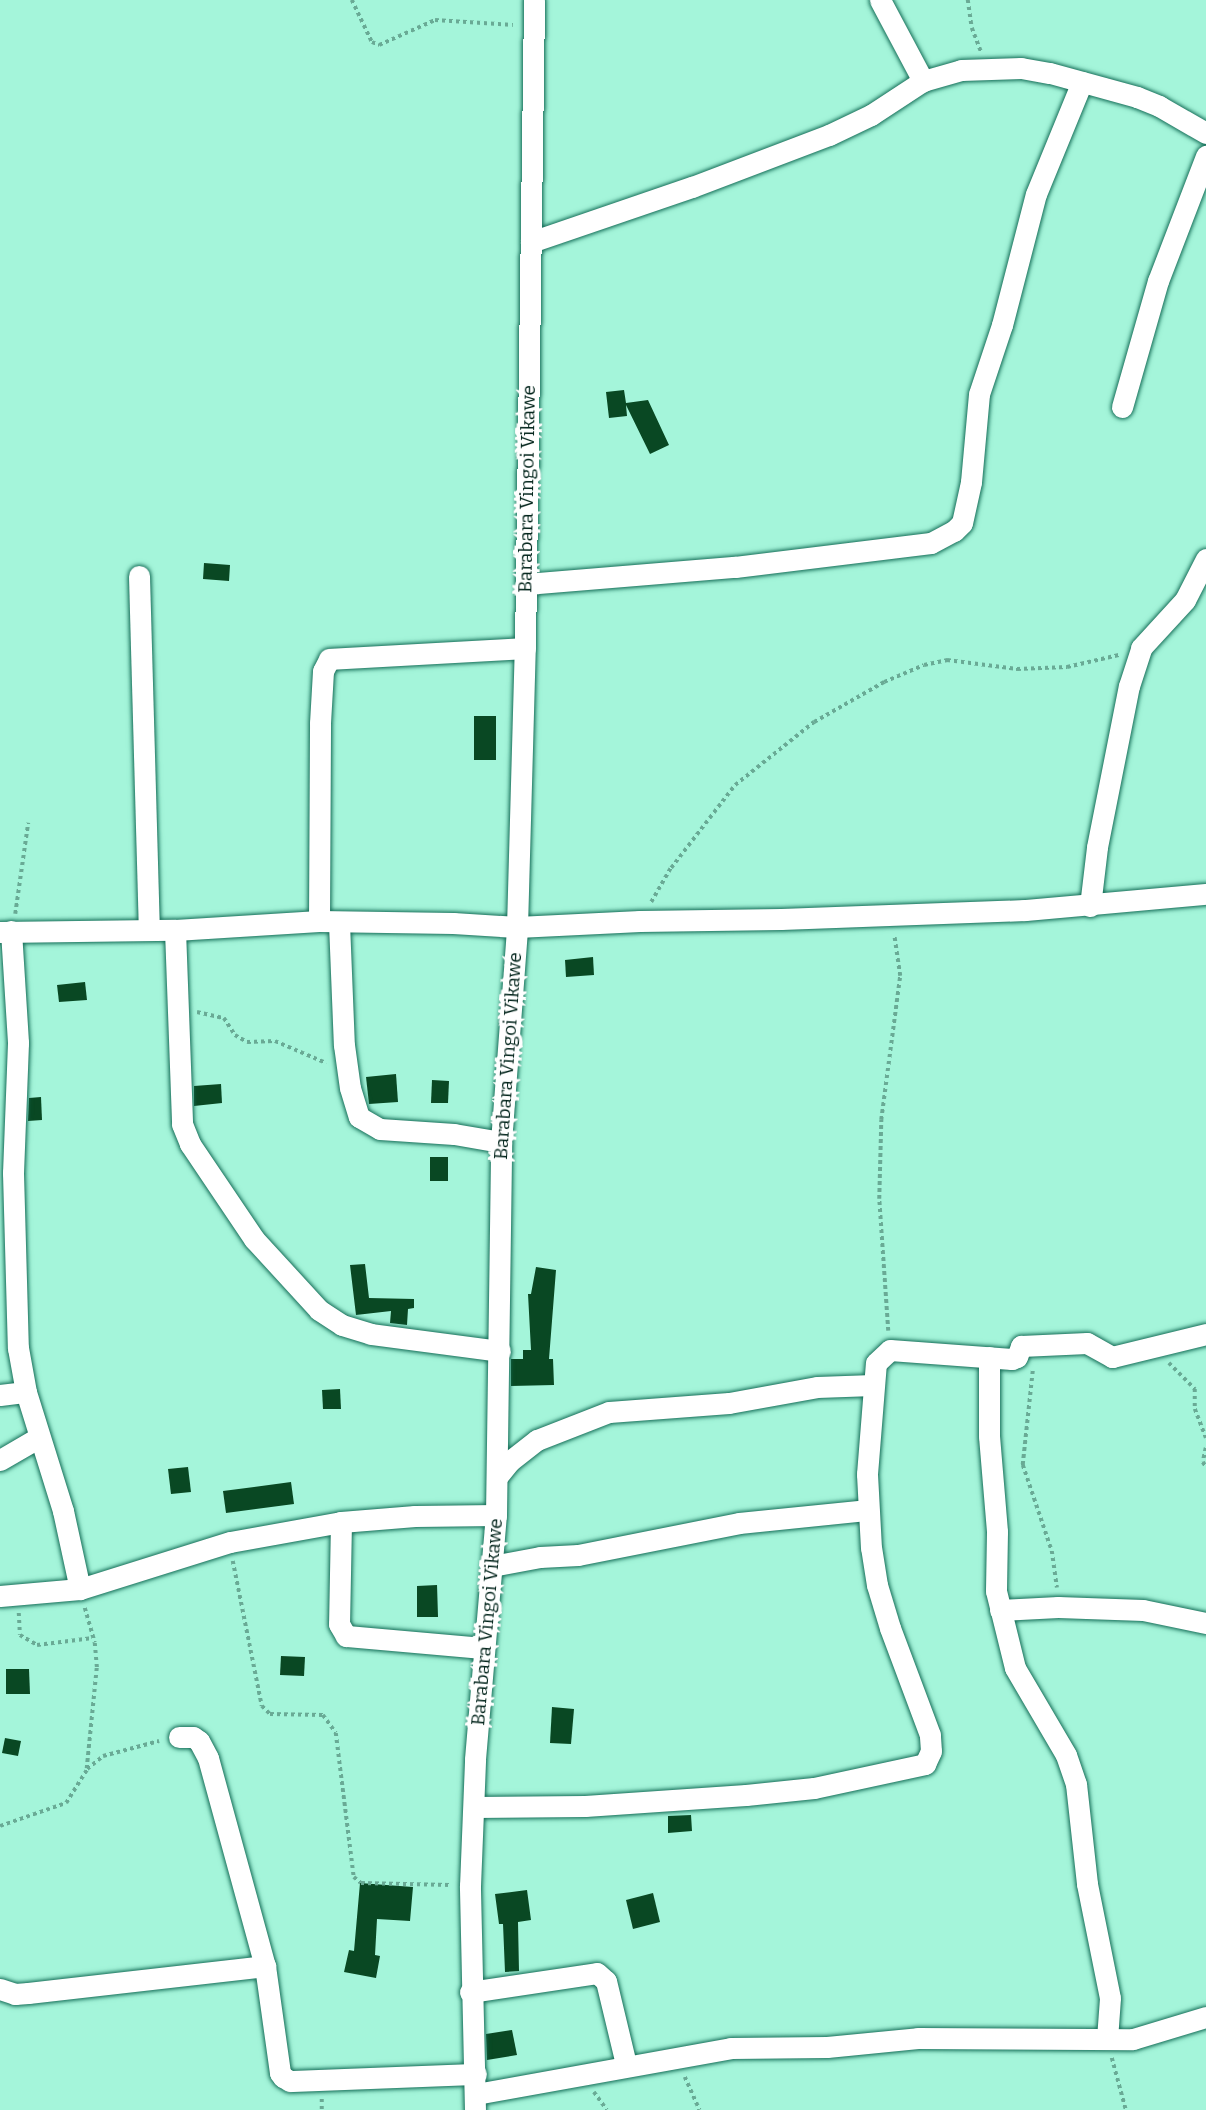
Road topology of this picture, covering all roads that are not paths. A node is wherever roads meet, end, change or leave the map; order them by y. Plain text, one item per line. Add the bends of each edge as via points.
1 (534, 0) edge
2 (880, 0) edge
3 (923, 81) junction
4 (1082, 82) junction
5 (1206, 132) edge
6 (1206, 156) edge
7 (531, 242) junction
8 (1122, 407) dead end
9 (1206, 559) edge
10 (139, 576) dead end
11 (526, 584) junction
12 (525, 648) junction
13 (1206, 894) edge
14 (1090, 906) junction
15 (329, 923) junction
16 (516, 927) junction
17 (149, 929) junction
18 (175, 930) junction
19 (6, 931) edge
20 (501, 1142) junction
21 (1206, 1334) edge
22 (500, 1351) junction
23 (989, 1357) junction
24 (873, 1385) junction
25 (26, 1392) junction
26 (0, 1395) edge
27 (38, 1438) junction
28 (0, 1460) edge
29 (497, 1477) junction
30 (868, 1510) junction
31 (496, 1515) junction
32 (341, 1522) junction
33 (492, 1566) junction
34 (80, 1589) junction
35 (9, 1596) edge
36 (1000, 1610) junction
37 (1206, 1623) edge
38 (484, 1648) junction
39 (178, 1737) road end
40 (475, 1807) junction
41 (265, 1966) junction
42 (0, 1989) edge
43 (470, 1992) junction
44 (1206, 2017) edge
45 (1107, 2039) junction
46 (626, 2064) junction
47 (475, 2092) edge

1 - 7 street, Barabara Vingoi Vikawe
2 - 3 street
3 - 4 street via 986,67 1021,68
3 - 7 street via 871,115 829,135
4 - 5 street via 1159,106
4 - 11 street via 1036,194 979,394 971,482 962,523 954,531 931,543 735,568
6 - 8 street via 1158,281
7 - 11 street, Barabara Vingoi Vikawe
9 - 14 street via 1185,600 1141,648 1129,686
10 - 17 street
11 - 12 street, Barabara Vingoi Vikawe
12 - 15 street via 329,659 323,671 320,723
12 - 16 street, Barabara Vingoi Vikawe
13 - 14 street
14 - 16 street
15 - 16 street
15 - 18 street
15 - 20 street via 349,1077 359,1117 372,1125
16 - 20 street, Barabara Vingoi Vikawe
17 - 18 street
17 - 19 street
18 - 22 street via 182,1124 254,1239 318,1310 342,1325 382,1336
19 - 25 street via 18,1043 13,1173 17,1321
20 - 22 street, Barabara Vingoi Vikawe
21 - 23 street via 1112,1357 1087,1343 1021,1346 1012,1359
22 - 29 street, Barabara Vingoi Vikawe
23 - 24 street via 890,1350 876,1363
23 - 36 street
24 - 29 street via 817,1387 729,1403 609,1412 537,1440
24 - 30 street
25 - 26 street
25 - 27 street
27 - 28 street
27 - 34 street via 63,1511
29 - 31 street, Barabara Vingoi Vikawe
30 - 33 street via 739,1523 578,1555
30 - 40 street via 877,1585 930,1735 931,1751 925,1764 814,1788 746,1796 585,1807
31 - 32 street
31 - 33 street, Barabara Vingoi Vikawe
32 - 34 street via 230,1542
32 - 38 street via 339,1624 346,1636
33 - 38 street, Barabara Vingoi Vikawe
34 - 35 street
36 - 37 street via 1143,1609
36 - 45 street via 1015,1668 1066,1755 1076,1784 1087,1884 1110,1998
38 - 40 street, Barabara Vingoi Vikawe
39 - 41 street via 199,1741 208,1758
40 - 43 street, Barabara Vingoi Vikawe
41 - 42 street via 28,1993
41 - 47 street via 280,2073 290,2081
43 - 46 street via 597,1973 606,1981
43 - 47 street, Barabara Vingoi Vikawe
44 - 45 street via 1146,2036
45 - 46 street via 918,2038 827,2047 731,2048
46 - 47 street via 576,2077

